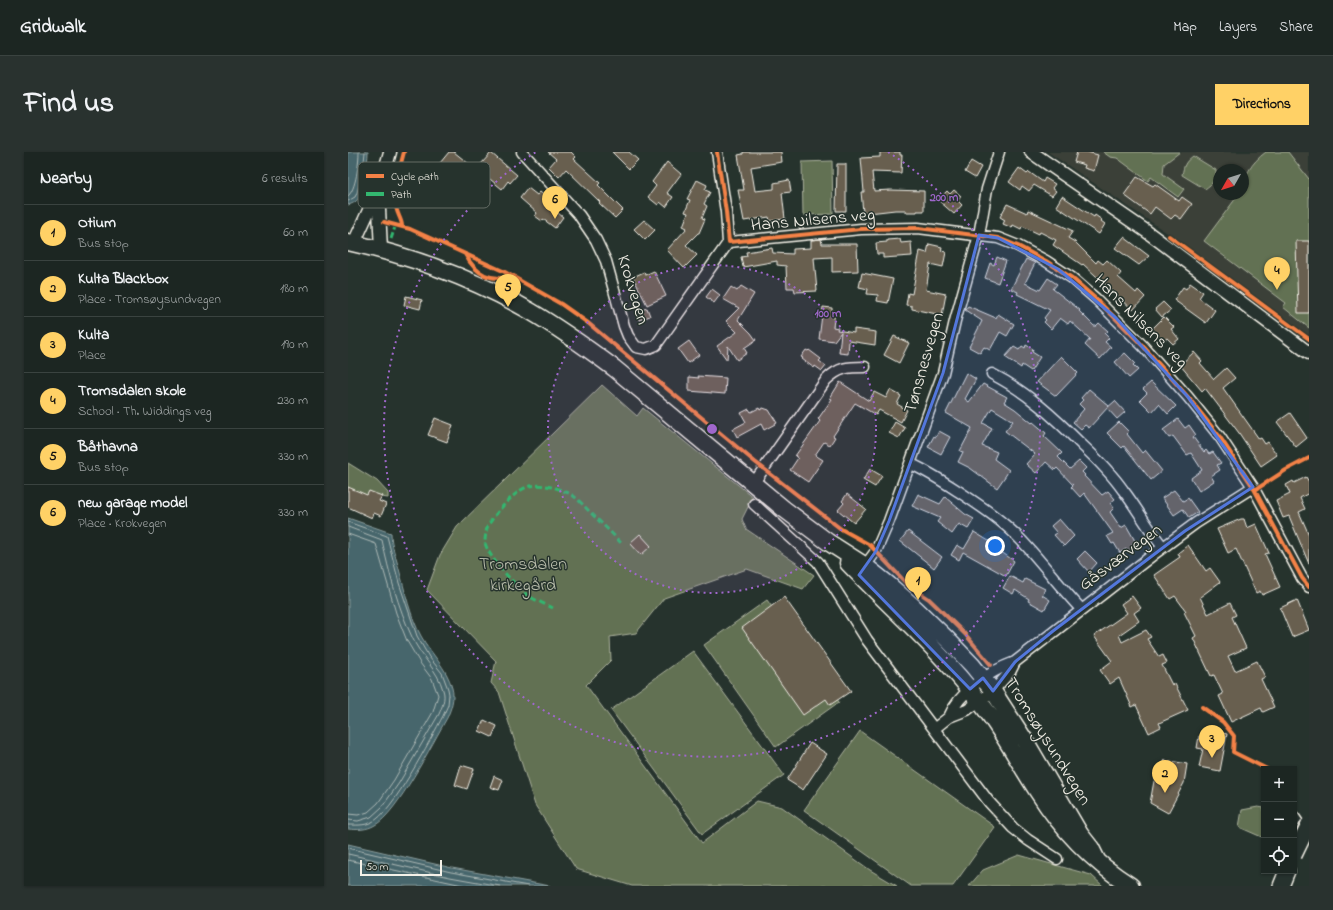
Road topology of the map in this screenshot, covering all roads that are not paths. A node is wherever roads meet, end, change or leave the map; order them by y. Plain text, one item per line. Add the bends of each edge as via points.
1 (390, 152) edge
2 (522, 152) edge
3 (717, 152) edge
4 (999, 152) edge
5 (1030, 152) edge
6 (387, 162) edge
7 (370, 208) edge
8 (379, 208) edge
9 (979, 235) junction
10 (729, 242) junction
11 (351, 243) edge
12 (381, 250) junction
13 (1309, 353) edge
14 (865, 367) dead end
15 (992, 374) dead end
16 (911, 464) junction
17 (753, 484) junction
18 (1253, 487) junction
19 (754, 504) dead end
20 (1163, 547) junction
21 (862, 570) junction
22 (1309, 587) edge
23 (1081, 610) junction
24 (1015, 662) junction
25 (983, 678) junction
26 (993, 691) junction
27 (975, 695) junction
28 (949, 718) junction
29 (934, 729) junction
30 (1297, 822) edge
31 (1309, 824) edge
32 (1309, 840) edge
33 (1297, 848) edge
34 (1057, 859) dead end
35 (1097, 860) junction
36 (1286, 874) edge
37 (1131, 886) edge
38 (1281, 886) edge

1 - 6 street
2 - 10 street, Krokvegen via 579,215 596,240 608,268 624,326 636,347 646,349 656,345
3 - 10 street
4 - 9 street, Tønsnesvegen via 987,189
5 - 13 street via 1146,231
7 - 11 street
8 - 12 street
9 - 10 street, Hans Nilsens veg via 918,228 890,228
9 - 16 street, Tønsnesvegen via 945,367
9 - 18 street, Hans Nilsens veg via 1004,239 1029,251 1072,278 1096,299 1188,396 1220,437
11 - 12 highway, Tromsøysundvegen
12 - 17 highway, Tromsøysundvegen via 475,284 552,324 614,368
14 - 17 street via 844,368 826,380
15 - 20 street via 1040,406 1092,454 1124,490 1150,532
16 - 21 street, Tønsnesvegen via 876,551
16 - 23 street via 939,478 997,518 1027,547
17 - 21 highway, Tromsøysundvegen
18 - 20 street, Gåsværvegen
18 - 22 street, Hans Nilsens veg
19 - 29 street via 818,562 867,640
20 - 23 street, Gåsværvegen
21 - 25 highway, Tromsøysundvegen via 916,609
21 - 27 highway, Tromsøysundvegen
23 - 24 street, Gåsværvegen
24 - 25 street, Gåsværvegen
24 - 26 street, Gåsværvegen via 1010,672
25 - 26 highway, Tromsøysundvegen
25 - 27 street, Gåsværvegen
26 - 27 street, Gåsværvegen
26 - 35 highway, Tromsøysundvegen
27 - 28 street via 964,712
27 - 28 street via 952,709
27 - 35 highway, Tromsøysundvegen via 991,716 1048,808 1076,842
28 - 29 street
29 - 34 street via 1000,814 1028,840
30 - 32 street
31 - 33 main road, bridge
35 - 37 highway, Tromsøysundvegen
36 - 38 main road

